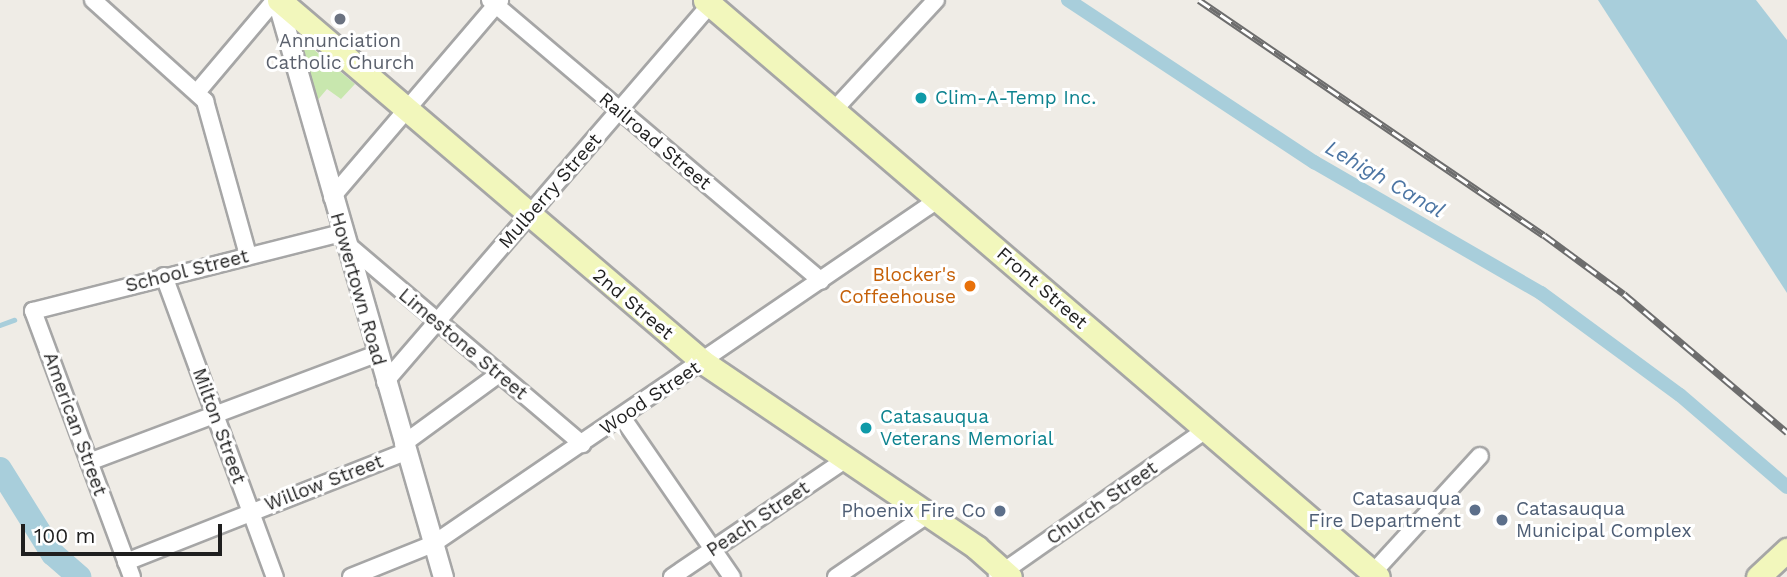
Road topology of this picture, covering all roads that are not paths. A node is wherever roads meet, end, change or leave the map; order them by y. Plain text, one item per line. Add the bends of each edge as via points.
1 (93, 0) edge
2 (277, 0) edge
3 (936, 0) edge
4 (495, 2) edge
5 (710, 2) edge
6 (198, 91) junction
7 (405, 110) junction
8 (834, 110) junction
9 (620, 111) junction
10 (332, 197) junction
11 (939, 199) junction
12 (529, 215) junction
13 (343, 238) junction
14 (248, 256) junction
15 (164, 276) junction
16 (821, 281) junction
17 (33, 311) joint
18 (437, 322) junction
19 (377, 354) junction
20 (702, 362) junction
21 (499, 373) junction
22 (385, 382) junction
23 (214, 415) junction
24 (622, 417) junction
25 (1207, 429) junction
26 (582, 444) junction
27 (404, 448) junction
28 (1480, 456) dead end
29 (845, 460) junction
30 (89, 462) junction
31 (250, 512) junction
32 (927, 514) junction
33 (433, 544) junction
34 (713, 549) junction
35 (1787, 550) edge
36 (129, 570) edge
37 (1004, 575) edge
38 (1374, 576) edge
39 (275, 577) edge
40 (351, 577) edge
41 (443, 577) edge
42 (672, 577) edge
43 (732, 577) edge
44 (835, 577) edge
45 (1758, 577) edge

1 - 6 street
2 - 6 street
2 - 7 main road, 2nd Street
2 - 10 street, Howertown Road
3 - 8 street
4 - 7 street
4 - 9 street, Railroad Street
5 - 8 main road, Front Street
5 - 9 street, Mulberry Street
6 - 14 street via 209,111
7 - 10 street
7 - 12 main road, 2nd Street
8 - 11 main road, Front Street
9 - 12 street, Mulberry Street
9 - 16 street, Railroad Street
10 - 13 street, Howertown Road
11 - 16 street, Wood Street
11 - 25 main road, Front Street
12 - 18 street, Mulberry Street
12 - 20 main road, 2nd Street
13 - 14 street, School Street
13 - 18 street, Limestone Street
13 - 19 street, Howertown Road
14 - 15 street, School Street
15 - 17 street, School Street
15 - 23 street, Milton Street
16 - 20 street, Wood Street
17 - 30 street, American Street
18 - 21 street, Limestone Street
18 - 22 street, Mulberry Street
19 - 22 street, Howertown Road
19 - 23 street
20 - 24 street, Wood Street
20 - 29 main road, 2nd Street
21 - 26 street, Limestone Street
21 - 27 street, Willow Street
22 - 27 street, Howertown Road
23 - 30 street
23 - 31 street, Milton Street
24 - 26 street, Wood Street
24 - 34 street
25 - 37 street, Church Street
25 - 38 main road, Front Street
26 - 33 street, Wood Street
27 - 31 street, Willow Street
27 - 33 street, Howertown Road
28 - 38 street
29 - 32 main road, 2nd Street
29 - 34 street, Peach Street
30 - 36 street, American Street
31 - 36 street, Willow Street
31 - 39 street, Milton Street
32 - 37 main road, 2nd Street
32 - 44 street
33 - 40 street, Wood Street
33 - 41 street, Howertown Road
34 - 42 street, Peach Street
34 - 43 street
35 - 45 main road

